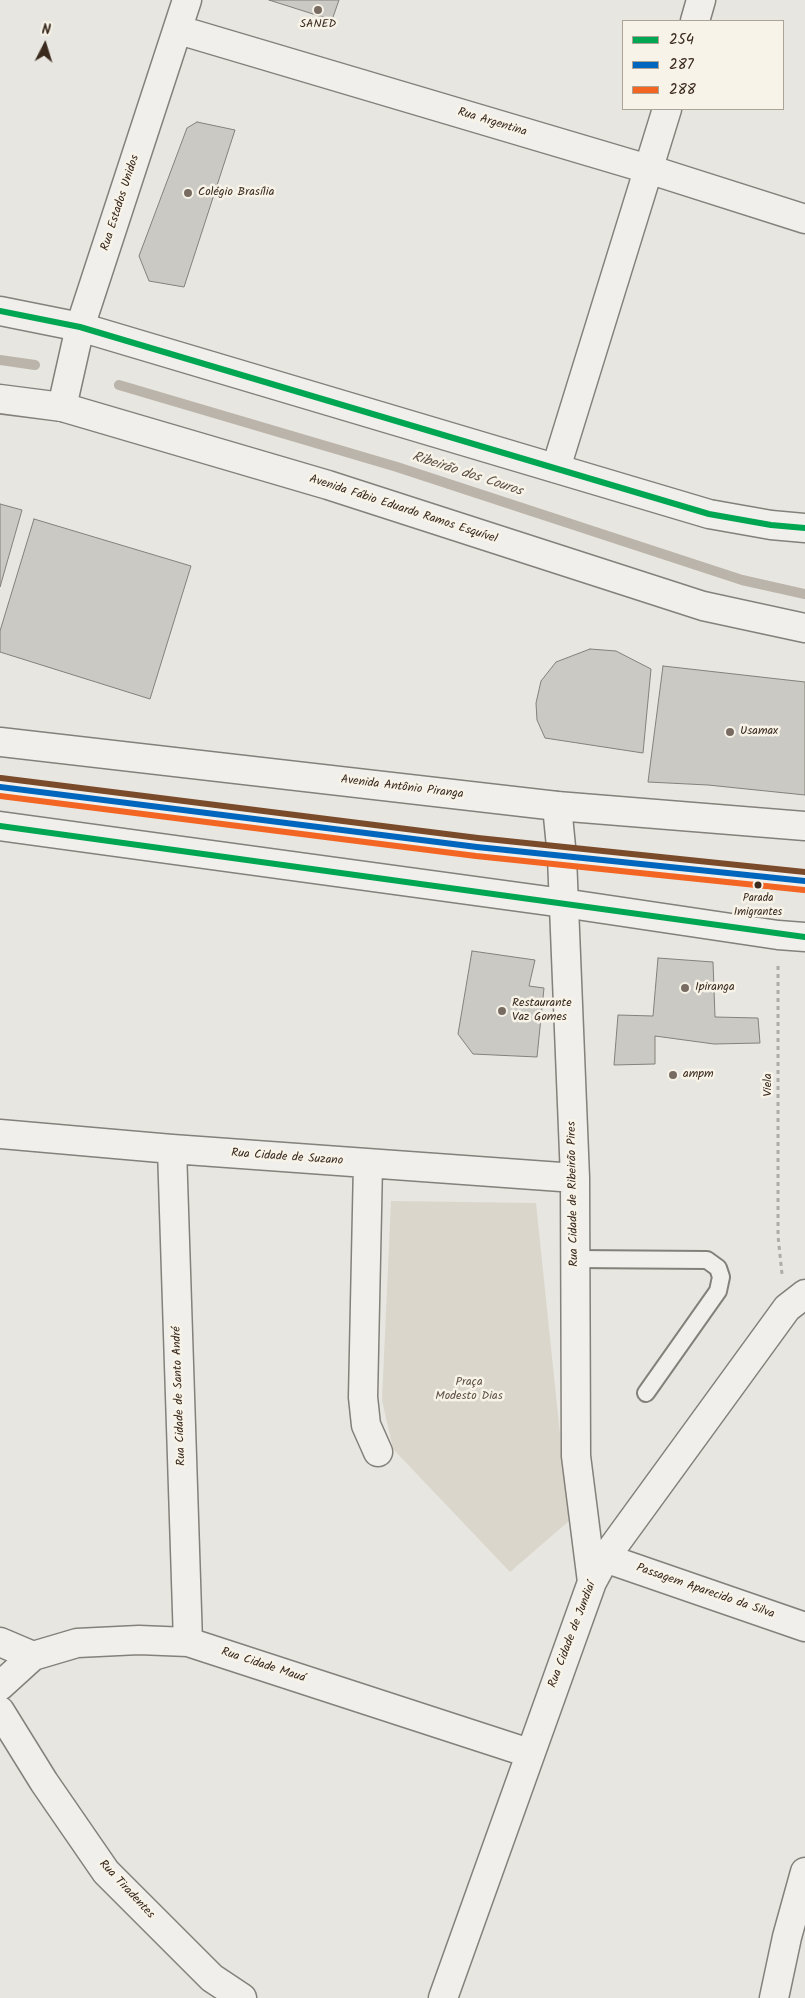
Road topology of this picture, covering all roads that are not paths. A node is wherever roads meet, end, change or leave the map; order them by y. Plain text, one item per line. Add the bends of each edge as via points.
1 (187, 0) edge
2 (701, 0) edge
3 (695, 20) edge
4 (178, 30) junction
5 (667, 110) edge
6 (648, 169) junction
7 (805, 219) edge
8 (0, 311) edge
9 (80, 326) junction
10 (0, 399) edge
11 (62, 408) junction
12 (556, 468) junction
13 (805, 528) edge
14 (805, 628) edge
15 (0, 742) edge
16 (0, 787) edge
17 (557, 806) junction
18 (0, 826) edge
19 (805, 826) edge
20 (562, 857) junction
21 (805, 881) edge
22 (563, 903) junction
23 (805, 937) edge
24 (0, 1134) edge
25 (172, 1149) junction
26 (368, 1164) junction
27 (574, 1178) junction
28 (575, 1259) junction
29 (805, 1294) edge
30 (646, 1393) dead end
31 (378, 1452) dead end
32 (605, 1558) junction
33 (592, 1582) junction
34 (805, 1627) edge
35 (0, 1642) edge
36 (188, 1642) junction
37 (33, 1656) junction
38 (0, 1686) edge
39 (0, 1711) edge
40 (529, 1754) junction
41 (805, 1872) edge
42 (242, 1998) edge
43 (442, 1998) edge
44 (774, 1998) edge

1 - 4 street, Rua Estados Unidos
2 - 3 street
4 - 6 street, Rua Argentina
4 - 9 street, Rua Estados Unidos
5 - 6 street
6 - 7 street, Rua Argentina
6 - 12 street
8 - 9 street
9 - 11 street, Rua Estados Unidos
9 - 12 street
10 - 11 street, Avenida Fábio Eduardo Ramos Esquível
11 - 14 street, Avenida Fábio Eduardo Ramos Esquível via 328,485 703,606
12 - 13 street via 709,514 771,526
15 - 17 street, Avenida Antônio Piranga
16 - 20 lane
17 - 19 street, Avenida Antônio Piranga
17 - 20 street, Rua Cidade de Ribeirão Pires
18 - 22 street
20 - 21 lane
20 - 22 street, Rua Cidade de Ribeirão Pires
22 - 23 street
22 - 27 street, Rua Cidade de Ribeirão Pires
24 - 25 street, Rua Cidade de Suzano
25 - 26 street, Rua Cidade de Suzano
25 - 36 street, Rua Cidade de Santo André
26 - 27 street, Rua Cidade de Suzano
26 - 31 street via 363,1397 366,1425
27 - 28 street, Rua Cidade de Ribeirão Pires
28 - 30 lane via 708,1260 718,1268 721,1277 718,1291
28 - 33 street, Rua Cidade de Ribeirão Pires via 576,1456
29 - 32 street, Rua Cidade de Jundiaí via 787,1308
32 - 33 street, Rua Cidade de Jundiaí
32 - 34 street, Passagem Aparecido da Silva
33 - 40 street, Rua Cidade de Jundiaí
35 - 37 street
36 - 37 street, Rua Cidade Mauá via 77,1643
36 - 40 street, Rua Cidade Mauá
37 - 38 street, Rua Cidade Mauá
39 - 42 street, Rua Tiradentes via 106,1872 212,1978
40 - 43 street, Rua Cidade de Jundiaí
41 - 44 street

